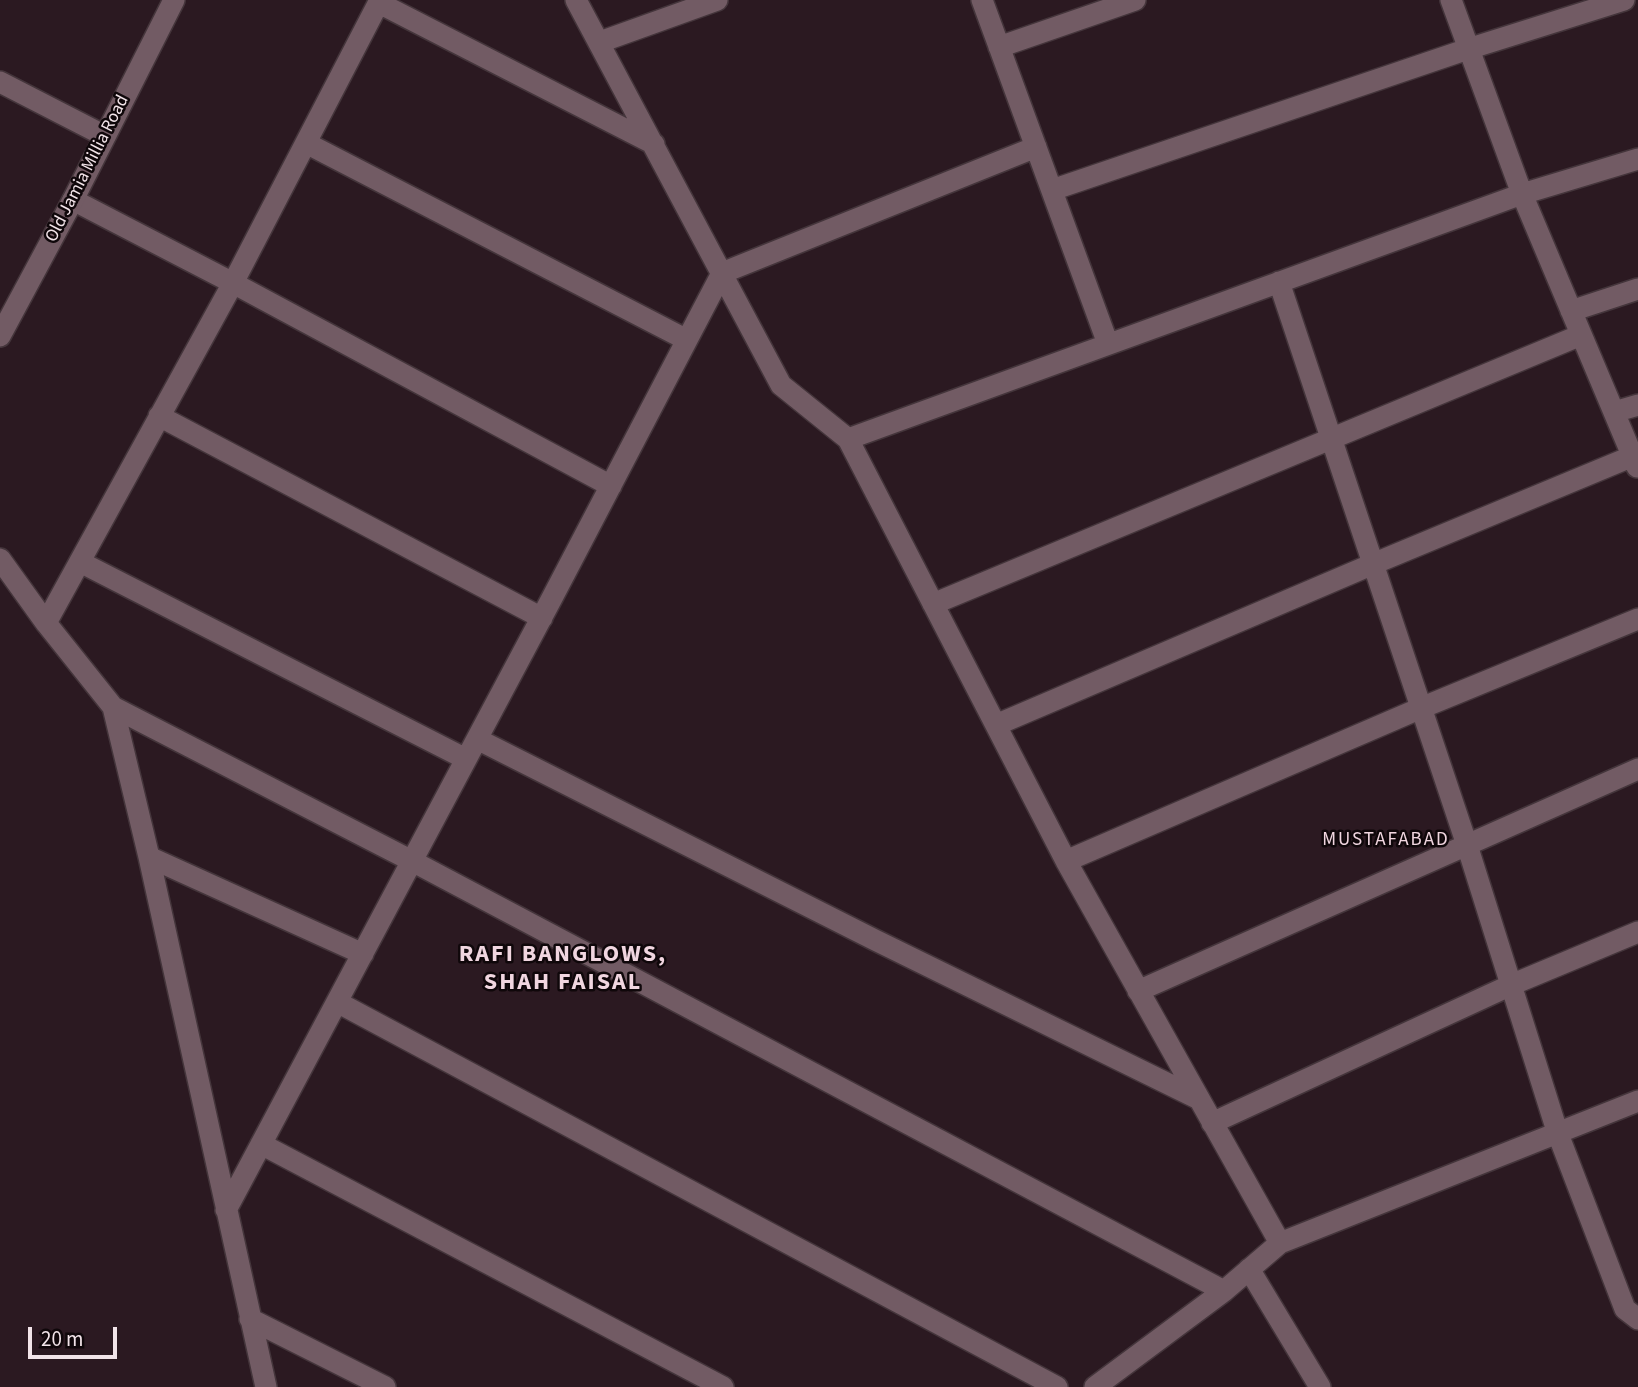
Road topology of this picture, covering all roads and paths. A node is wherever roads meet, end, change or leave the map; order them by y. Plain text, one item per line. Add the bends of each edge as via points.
1 (174, 0) edge
2 (576, 0) edge
3 (717, 0) edge
4 (982, 0) edge
5 (1136, 0) edge
6 (1451, 0) edge
7 (1624, 0) edge
8 (380, 1) edge
9 (600, 42) junction
10 (999, 47) junction
11 (1468, 48) junction
12 (0, 82) edge
13 (105, 136) junction
14 (306, 143) junction
15 (654, 144) junction
16 (1036, 147) junction
17 (1638, 159) edge
18 (1052, 190) junction
19 (1522, 194) junction
20 (73, 200) junction
21 (722, 273) junction
22 (1279, 282) junction
23 (233, 283) junction
24 (1638, 289) edge
25 (1571, 310) junction
26 (1581, 335) junction
27 (0, 336) edge
28 (687, 340) junction
29 (1108, 344) junction
30 (1638, 405) edge
31 (1614, 412) junction
32 (159, 416) junction
33 (1331, 437) junction
34 (848, 439) junction
35 (1635, 463) edge
36 (611, 486) junction
37 (0, 559) edge
38 (80, 562) junction
39 (1373, 564) junction
40 (933, 604) junction
41 (542, 618) junction
42 (1638, 619) edge
43 (46, 623) junction
44 (113, 707) junction
45 (1422, 708) junction
46 (996, 725) junction
47 (477, 739) junction
48 (466, 759) junction
49 (1638, 769) edge
50 (1467, 845) junction
51 (149, 857) junction
52 (1066, 861) junction
53 (412, 862) junction
54 (1638, 932) edge
55 (363, 954) junction
56 (1511, 985) junction
57 (1138, 991) junction
58 (337, 1002) junction
59 (1199, 1099) junction
60 (1638, 1101) edge
61 (1212, 1123) junction
62 (1558, 1134) junction
63 (261, 1144) junction
64 (226, 1210) junction
65 (1280, 1243) junction
66 (1249, 1269) junction
67 (1224, 1291) junction
68 (250, 1319) junction
69 (1638, 1319) edge
70 (266, 1387) edge
71 (385, 1387) edge
72 (723, 1387) edge
73 (1057, 1387) edge
74 (1095, 1387) edge
75 (1320, 1387) edge

1 - 13 street, Old Jamia Millia Road
2 - 9 street
3 - 9 street
4 - 10 street
5 - 10 street
6 - 11 street
7 - 11 street
8 - 14 street
8 - 15 street
9 - 15 street
10 - 16 street
11 - 18 street
11 - 19 street
12 - 13 street
13 - 20 street, Old Jamia Millia Road
14 - 23 street
14 - 28 street
15 - 21 street
16 - 18 street
16 - 21 street
17 - 19 street
18 - 29 street
19 - 22 street
19 - 25 street
20 - 23 street
20 - 27 street, Old Jamia Millia Road
21 - 28 street
21 - 34 street via 781,385
22 - 29 street
22 - 33 street
23 - 32 street
23 - 36 street
24 - 25 street
25 - 26 street
26 - 31 street
26 - 33 street
28 - 36 street
29 - 34 street
30 - 31 street
31 - 35 street
32 - 38 street
32 - 41 street
33 - 39 street
33 - 40 street
34 - 40 street
35 - 39 street
36 - 41 street
37 - 43 street
38 - 43 street
38 - 48 street
39 - 45 street
39 - 46 street
40 - 46 street
41 - 47 street
42 - 45 street
43 - 44 street
44 - 51 street
44 - 53 street
45 - 50 street
45 - 52 street
46 - 52 street
47 - 48 street
47 - 59 street
48 - 53 street
49 - 50 street
50 - 56 street
50 - 57 street
51 - 55 street
51 - 64 street
52 - 57 street
53 - 55 street
53 - 67 street
54 - 56 street
55 - 58 street
56 - 61 street
56 - 62 street
57 - 59 street
58 - 63 street
58 - 73 street
59 - 61 street
60 - 62 street
61 - 65 street
62 - 65 street
62 - 69 street via 1625,1309
63 - 64 street
63 - 72 street
64 - 68 street
65 - 66 street
66 - 67 street
66 - 75 street
67 - 74 street
68 - 70 street
68 - 71 street

